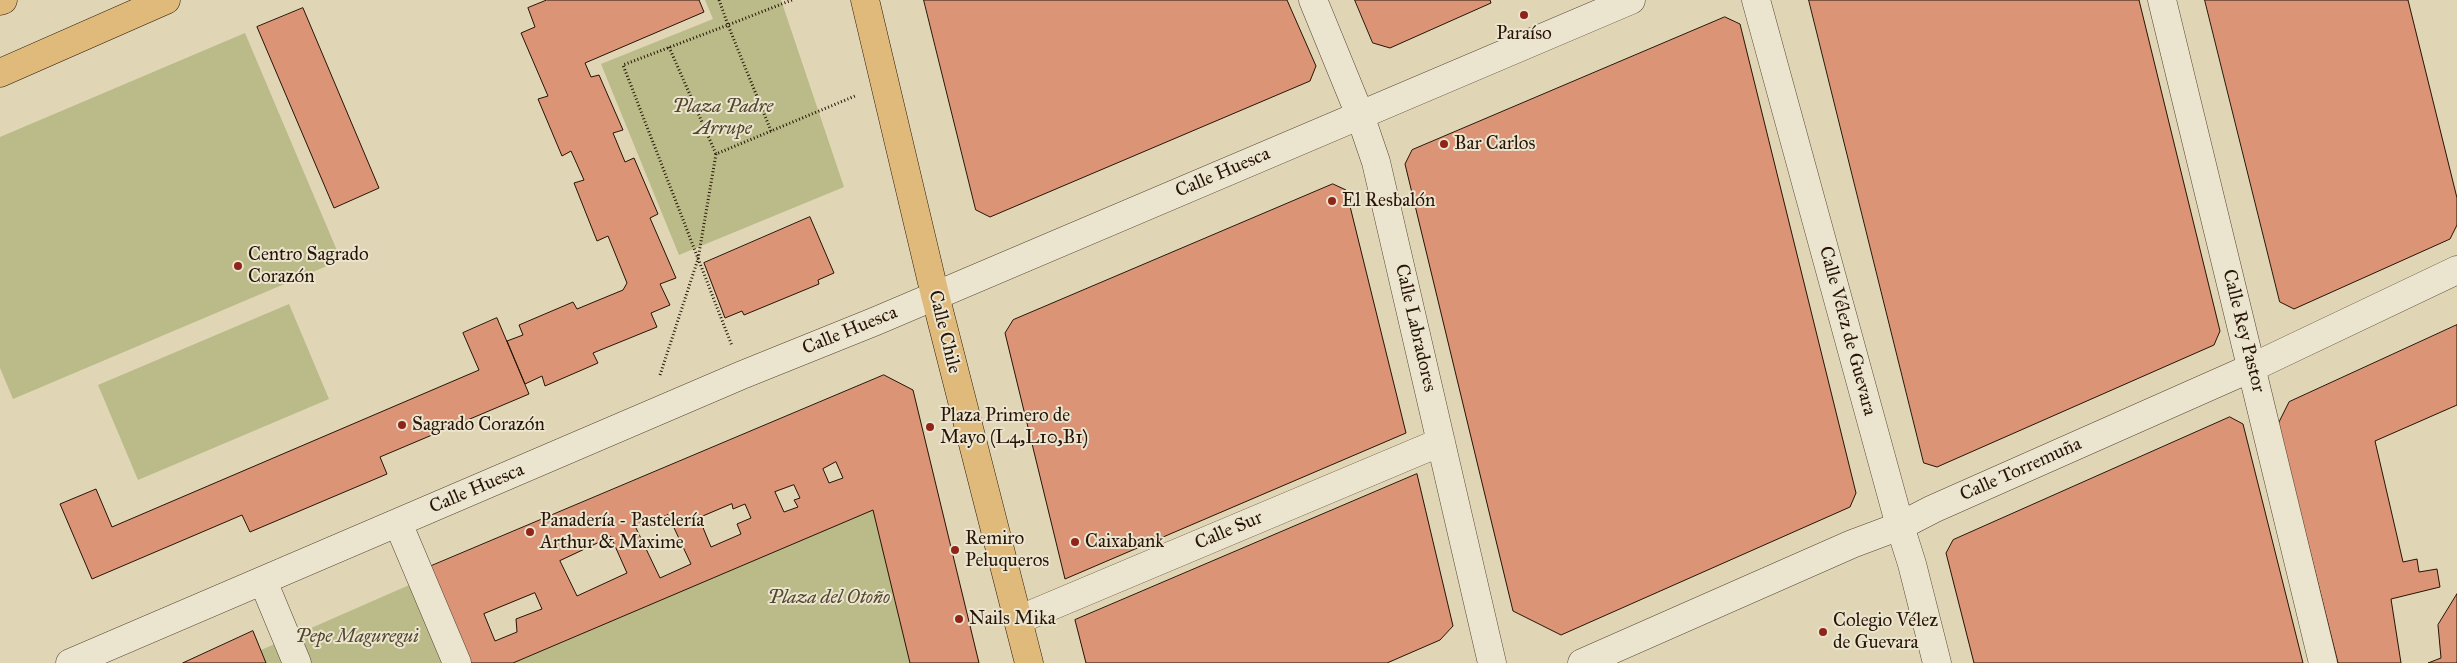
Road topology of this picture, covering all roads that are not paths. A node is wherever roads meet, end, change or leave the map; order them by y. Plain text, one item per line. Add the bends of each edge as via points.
1 (166, 0) edge
2 (865, 0) edge
3 (1313, 0) edge
4 (1631, 0) edge
5 (1756, 0) edge
6 (2162, 0) edge
7 (0, 73) edge
8 (1360, 115) junction
9 (2457, 270) edge
10 (935, 295) junction
11 (2251, 368) junction
12 (1441, 442) junction
13 (398, 523) junction
14 (1900, 526) junction
15 (263, 580) junction
16 (1018, 620) junction
17 (70, 663) edge
18 (297, 663) edge
19 (457, 663) edge
20 (1029, 663) edge
21 (1492, 663) edge
22 (1582, 663) edge
23 (1937, 663) edge
24 (2323, 663) edge

1 - 7 main road
2 - 10 main road, Calle Chile
3 - 8 street, Calle Labradores
4 - 8 street, Calle Huesca
5 - 14 street, Calle Vélez de Guevara
6 - 11 street, Calle Rey Pastor
8 - 10 street, Calle Huesca
8 - 12 street, Calle Labradores via 1376,162
9 - 11 street, Calle Torremuña
10 - 13 street, Calle Huesca via 742,374
10 - 16 main road, Calle Chile
11 - 14 street, Calle Torremuña
11 - 24 street, Calle Rey Pastor
12 - 16 street, Calle Sur
12 - 21 street, Calle Labradores
13 - 15 street, Calle Huesca
13 - 19 street
14 - 22 street, Calle Torremuña
14 - 23 street, Calle Vélez de Guevara
15 - 17 street, Calle Huesca
15 - 18 street
16 - 20 main road, Calle Chile

